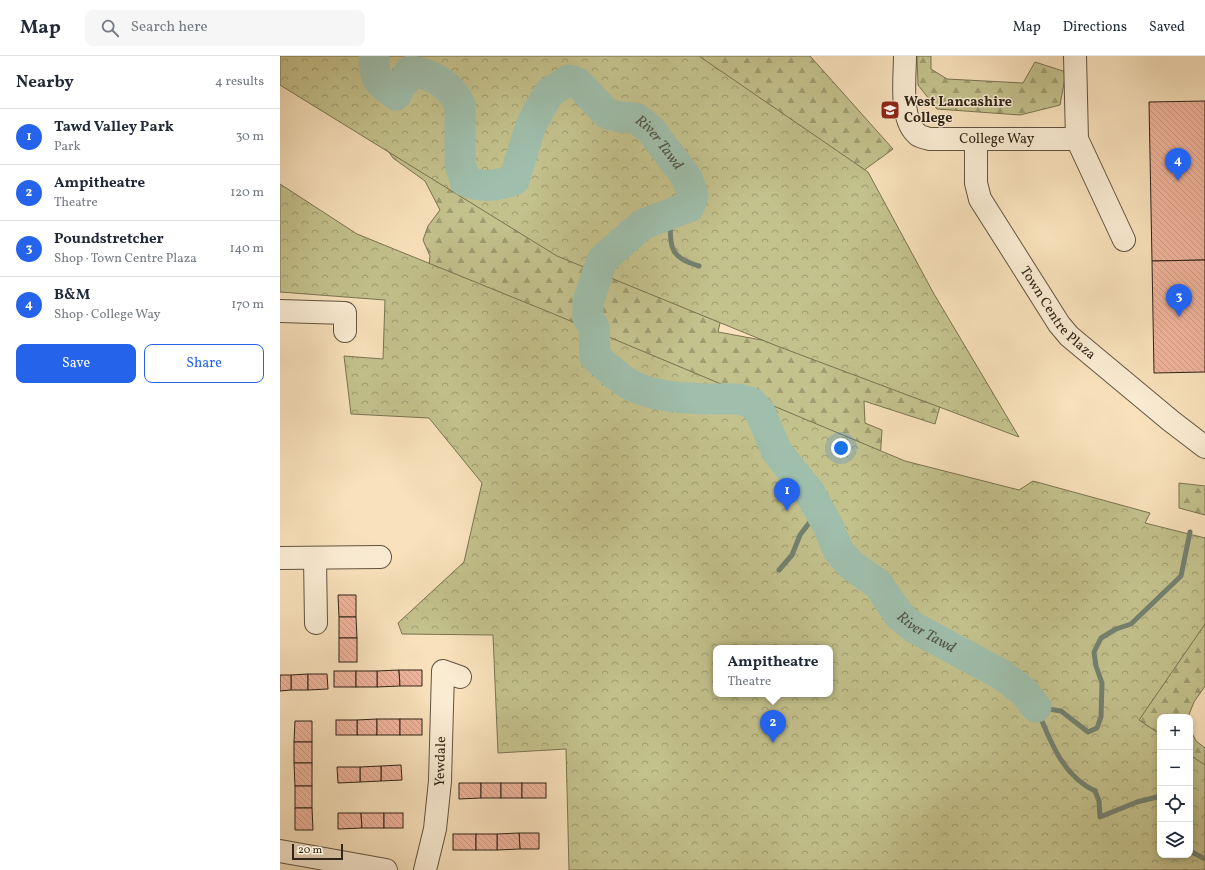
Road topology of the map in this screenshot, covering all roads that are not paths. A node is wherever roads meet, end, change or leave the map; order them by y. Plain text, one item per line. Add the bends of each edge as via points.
1 (905, 56) edge
2 (1075, 56) edge
3 (976, 139) junction
4 (1077, 139) junction
5 (1124, 240) dead end
6 (280, 311) edge
7 (345, 331) dead end
8 (1203, 443) edge
9 (380, 557) dead end
10 (280, 558) edge
11 (315, 558) junction
12 (316, 623) dead end
13 (460, 677) dead end
14 (280, 851) edge
15 (386, 870) edge
16 (424, 870) edge

1 - 3 street, College Way via 906,115 912,128 919,135 930,139
2 - 4 street
3 - 4 street, College Way
3 - 8 street, Town Centre Plaza via 976,183 980,199 1059,324 1069,336
4 - 5 street
6 - 7 street via 345,313
9 - 11 street via 350,567
10 - 11 street
11 - 12 street
13 - 16 street, Yewdale via 442,671 440,781 435,828
14 - 15 street

